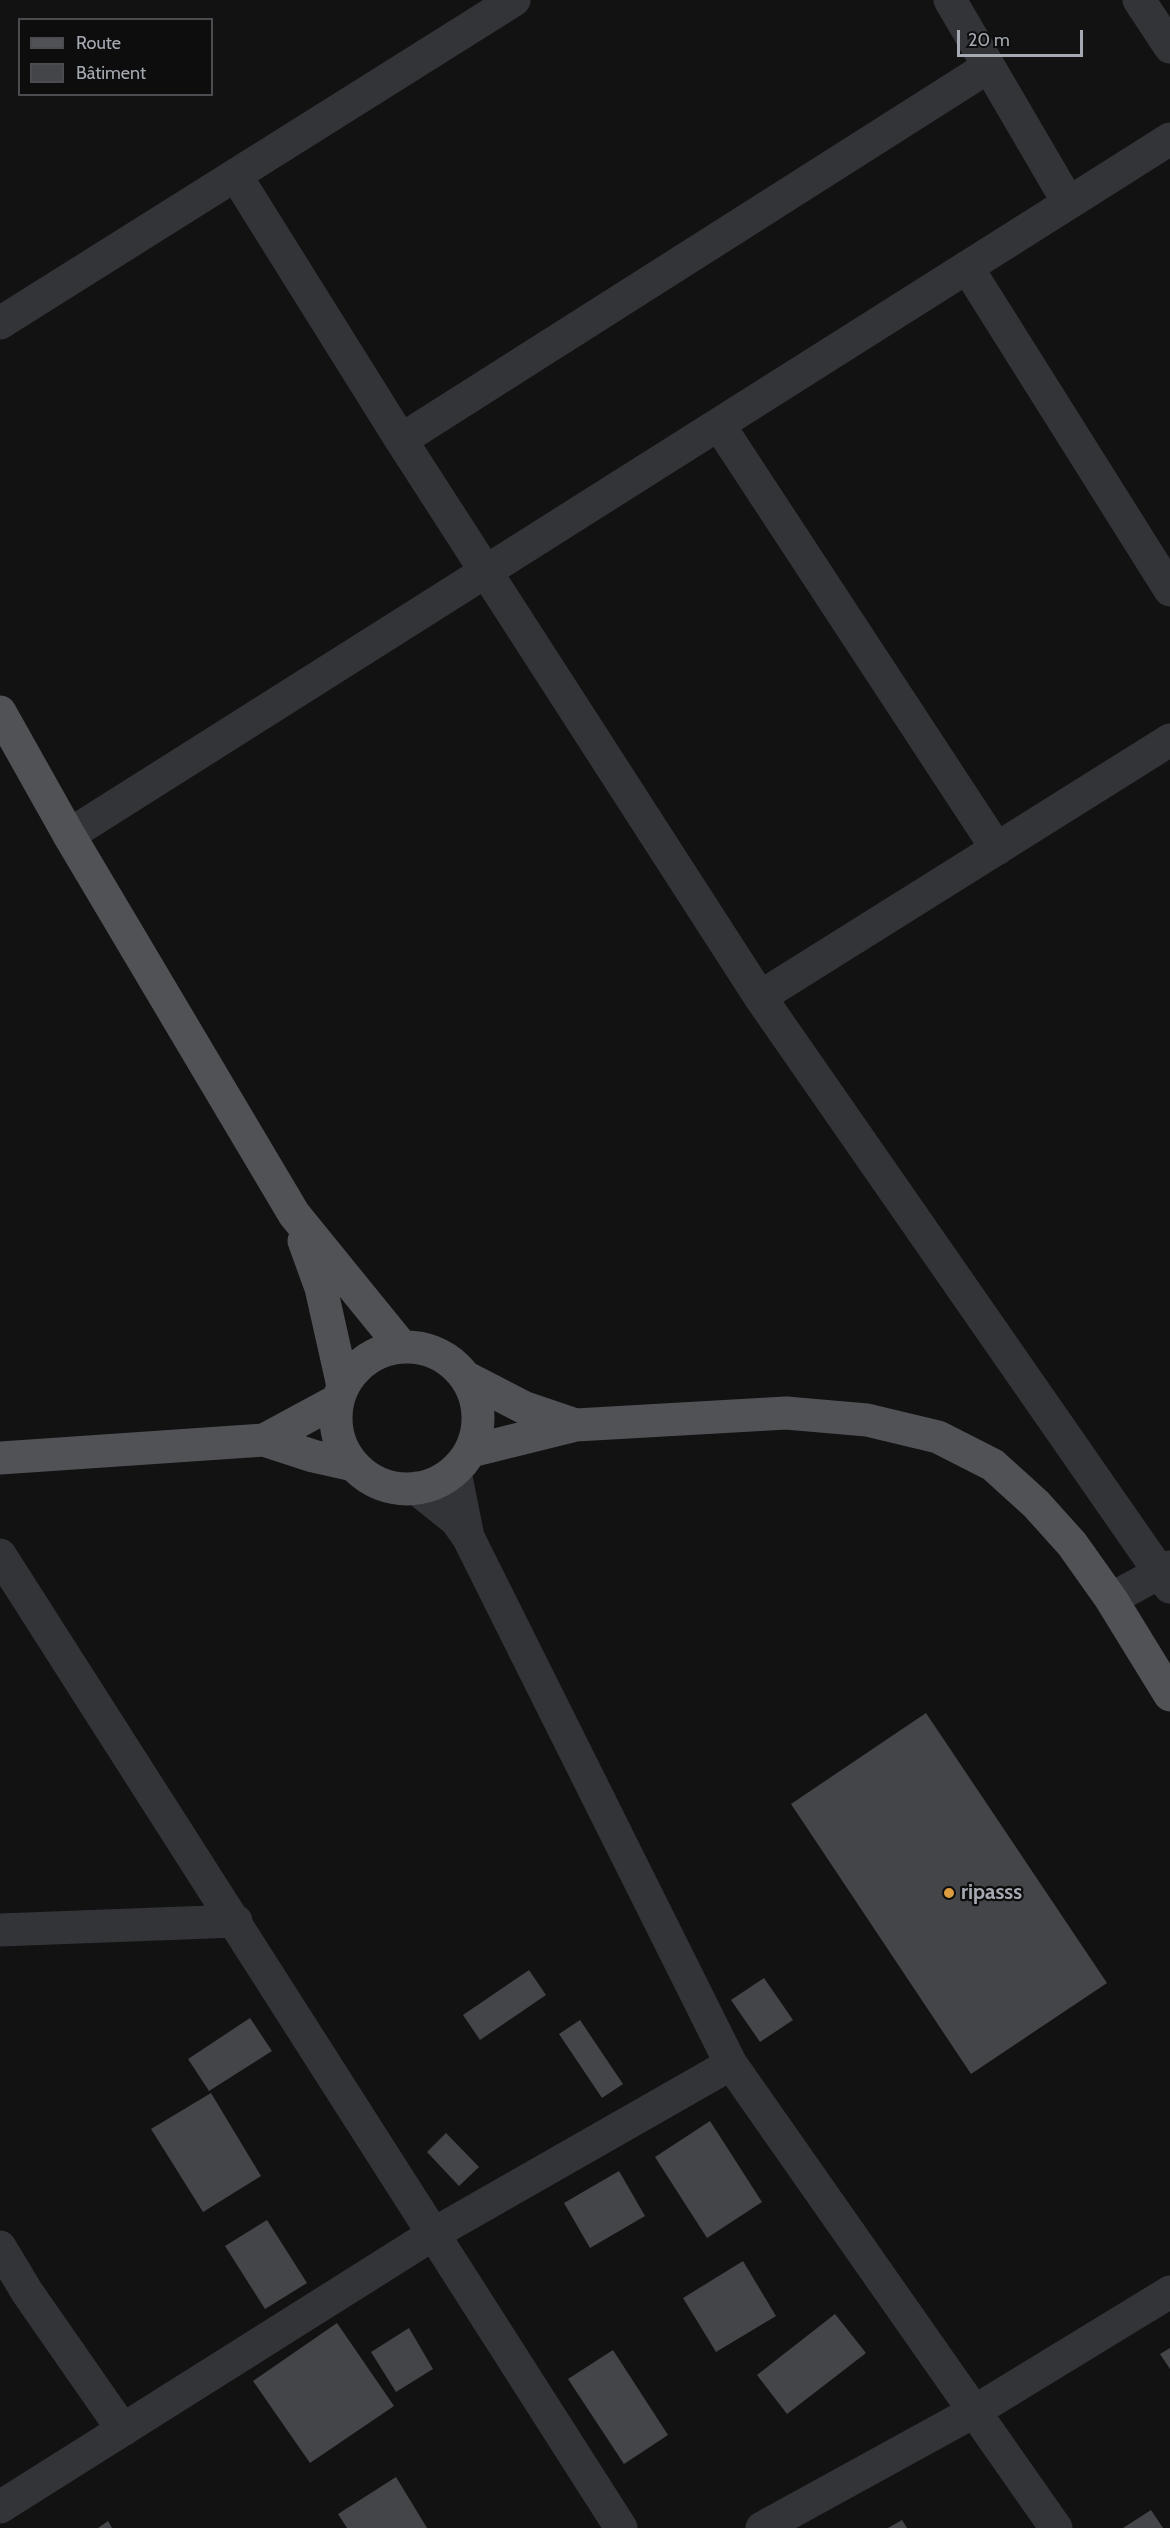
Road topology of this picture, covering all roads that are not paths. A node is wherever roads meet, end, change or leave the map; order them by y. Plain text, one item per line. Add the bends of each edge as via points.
1 (514, 0) edge
2 (950, 0) edge
3 (1139, 0) edge
4 (1170, 46) edge
5 (988, 67) junction
6 (1170, 139) edge
7 (236, 176) junction
8 (1068, 202) junction
9 (967, 267) junction
10 (0, 323) edge
11 (719, 425) junction
12 (401, 440) junction
13 (486, 573) junction
14 (1170, 590) edge
15 (0, 712) edge
16 (1170, 740) edge
17 (69, 835) junction
18 (997, 849) junction
19 (760, 997) junction
20 (294, 1214) junction
21 (402, 1347) junction
22 (465, 1377) junction
23 (341, 1393) junction
24 (576, 1425) junction
25 (264, 1440) junction
26 (0, 1458) edge
27 (463, 1461) junction
28 (353, 1465) junction
29 (416, 1488) junction
30 (468, 1537) junction
31 (0, 1555) edge
32 (1167, 1575) edge
33 (1111, 1599) junction
34 (1170, 1695) edge
35 (236, 1921) junction
36 (0, 1930) edge
37 (730, 2064) junction
38 (435, 2233) junction
39 (0, 2247) edge
40 (1170, 2292) edge
41 (975, 2411) junction
42 (123, 2430) junction
43 (0, 2507) edge
44 (621, 2528) edge
45 (762, 2528) edge
46 (1056, 2528) edge

1 - 7 street
2 - 5 street
3 - 4 street
5 - 8 street
5 - 12 street
6 - 8 street
7 - 10 street
7 - 12 street
8 - 9 street
9 - 11 street
9 - 14 street
11 - 13 street
11 - 18 street
12 - 13 street
13 - 17 street
13 - 19 street
15 - 17 main road
16 - 18 street
17 - 20 main road
18 - 19 street
19 - 32 street
20 - 21 main road
20 - 23 main road via 321,1288
21 - 22 main road via 435,1353
21 - 23 main road via 373,1355 356,1368
22 - 24 main road via 523,1407
22 - 27 main road via 478,1413 477,1432
23 - 25 main road
23 - 28 main road via 336,1426
24 - 27 main road
24 - 33 main road via 786,1413 867,1420 938,1437 993,1465 1036,1504 1072,1544
25 - 26 main road
25 - 28 main road
27 - 29 main road via 427,1487
27 - 30 street
28 - 29 main road via 386,1486
29 - 30 street via 456,1520
30 - 37 street
31 - 35 street
32 - 33 street
33 - 34 main road
35 - 36 street
35 - 38 street
37 - 38 street
37 - 41 street
38 - 42 street
38 - 44 street
39 - 42 street
40 - 41 street
41 - 45 street
41 - 46 street
42 - 43 street

